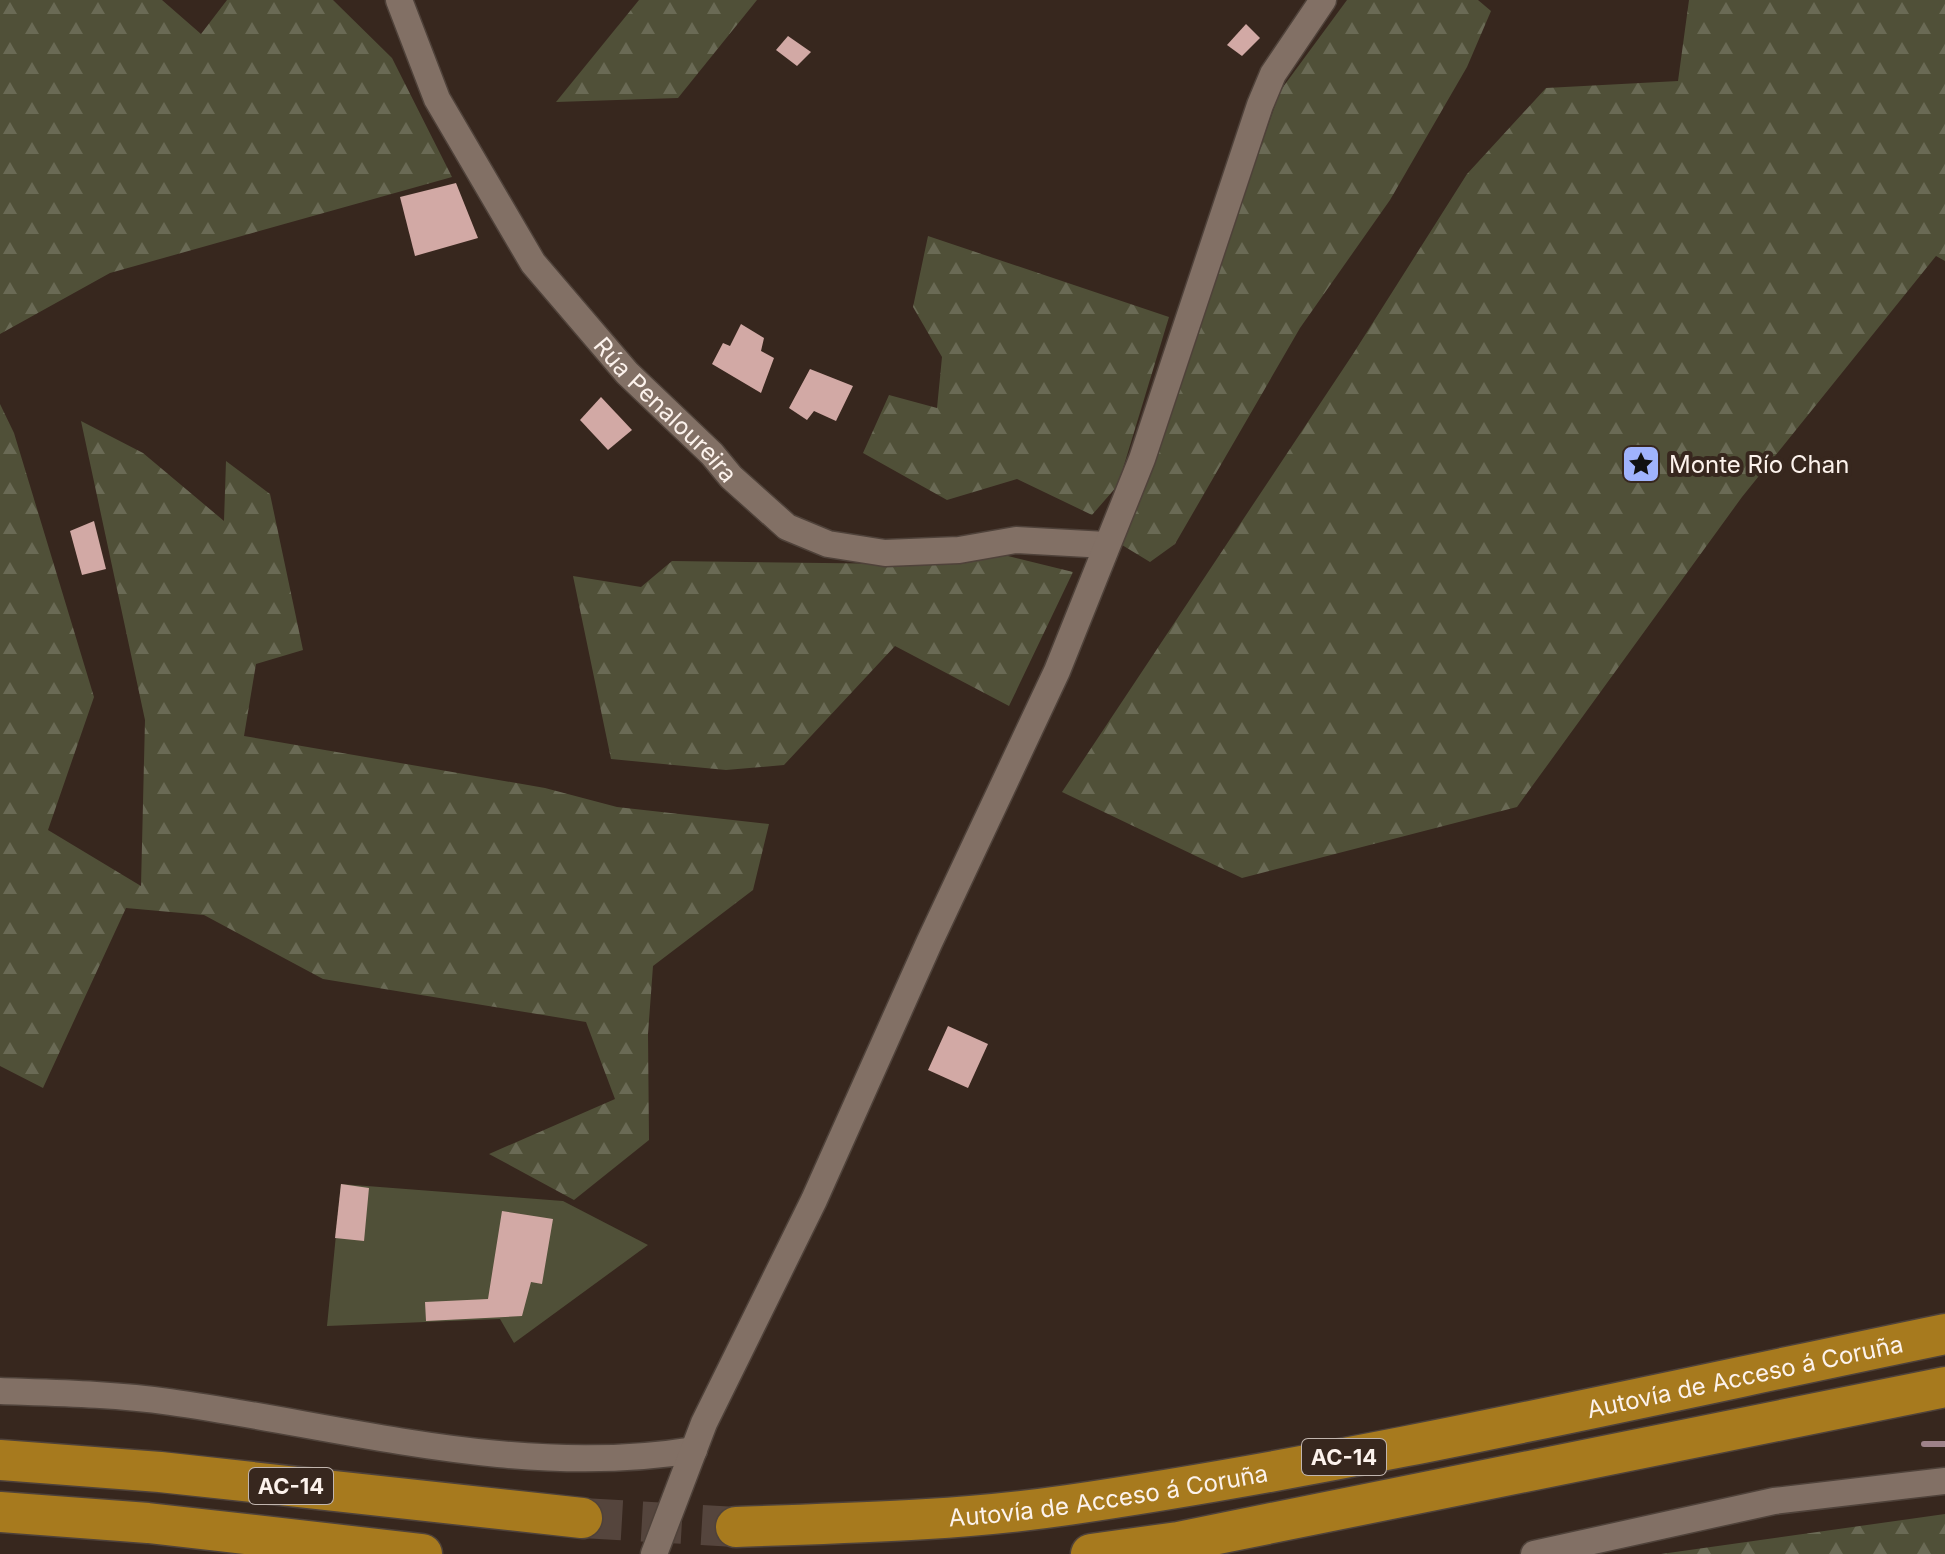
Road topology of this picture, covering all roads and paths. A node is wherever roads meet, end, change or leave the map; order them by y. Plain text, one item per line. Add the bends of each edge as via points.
1 (399, 0) edge
2 (1323, 0) edge
3 (1106, 545) junction
4 (1945, 1334) edge
5 (1945, 1387) edge
6 (0, 1391) edge
7 (694, 1450) junction
8 (0, 1460) edge
9 (1945, 1481) edge
10 (0, 1512) edge
11 (582, 1518) tunnel mouth
12 (736, 1527) tunnel mouth
13 (422, 1554) edge
14 (654, 1554) edge
15 (1091, 1554) edge
16 (1534, 1554) edge

1 - 3 street, Rúa Penaloureira via 437,99 533,263 627,373 787,527 828,544 885,553 959,550 1016,540
2 - 3 street via 1273,74 1260,105 1142,459
3 - 7 street via 1057,671
4 - 12 highway, Autovía de Acceso á Coruña / AC-14 via 1311,1464 1066,1506 913,1521
5 - 15 highway, Autovía de Acceso á Coruña / AC-14 via 1178,1542
6 - 7 street via 167,1402 481,1452 587,1458
7 - 14 street
8 - 11 highway, AC-14
9 - 16 street via 1774,1501
10 - 13 highway, AC-14

